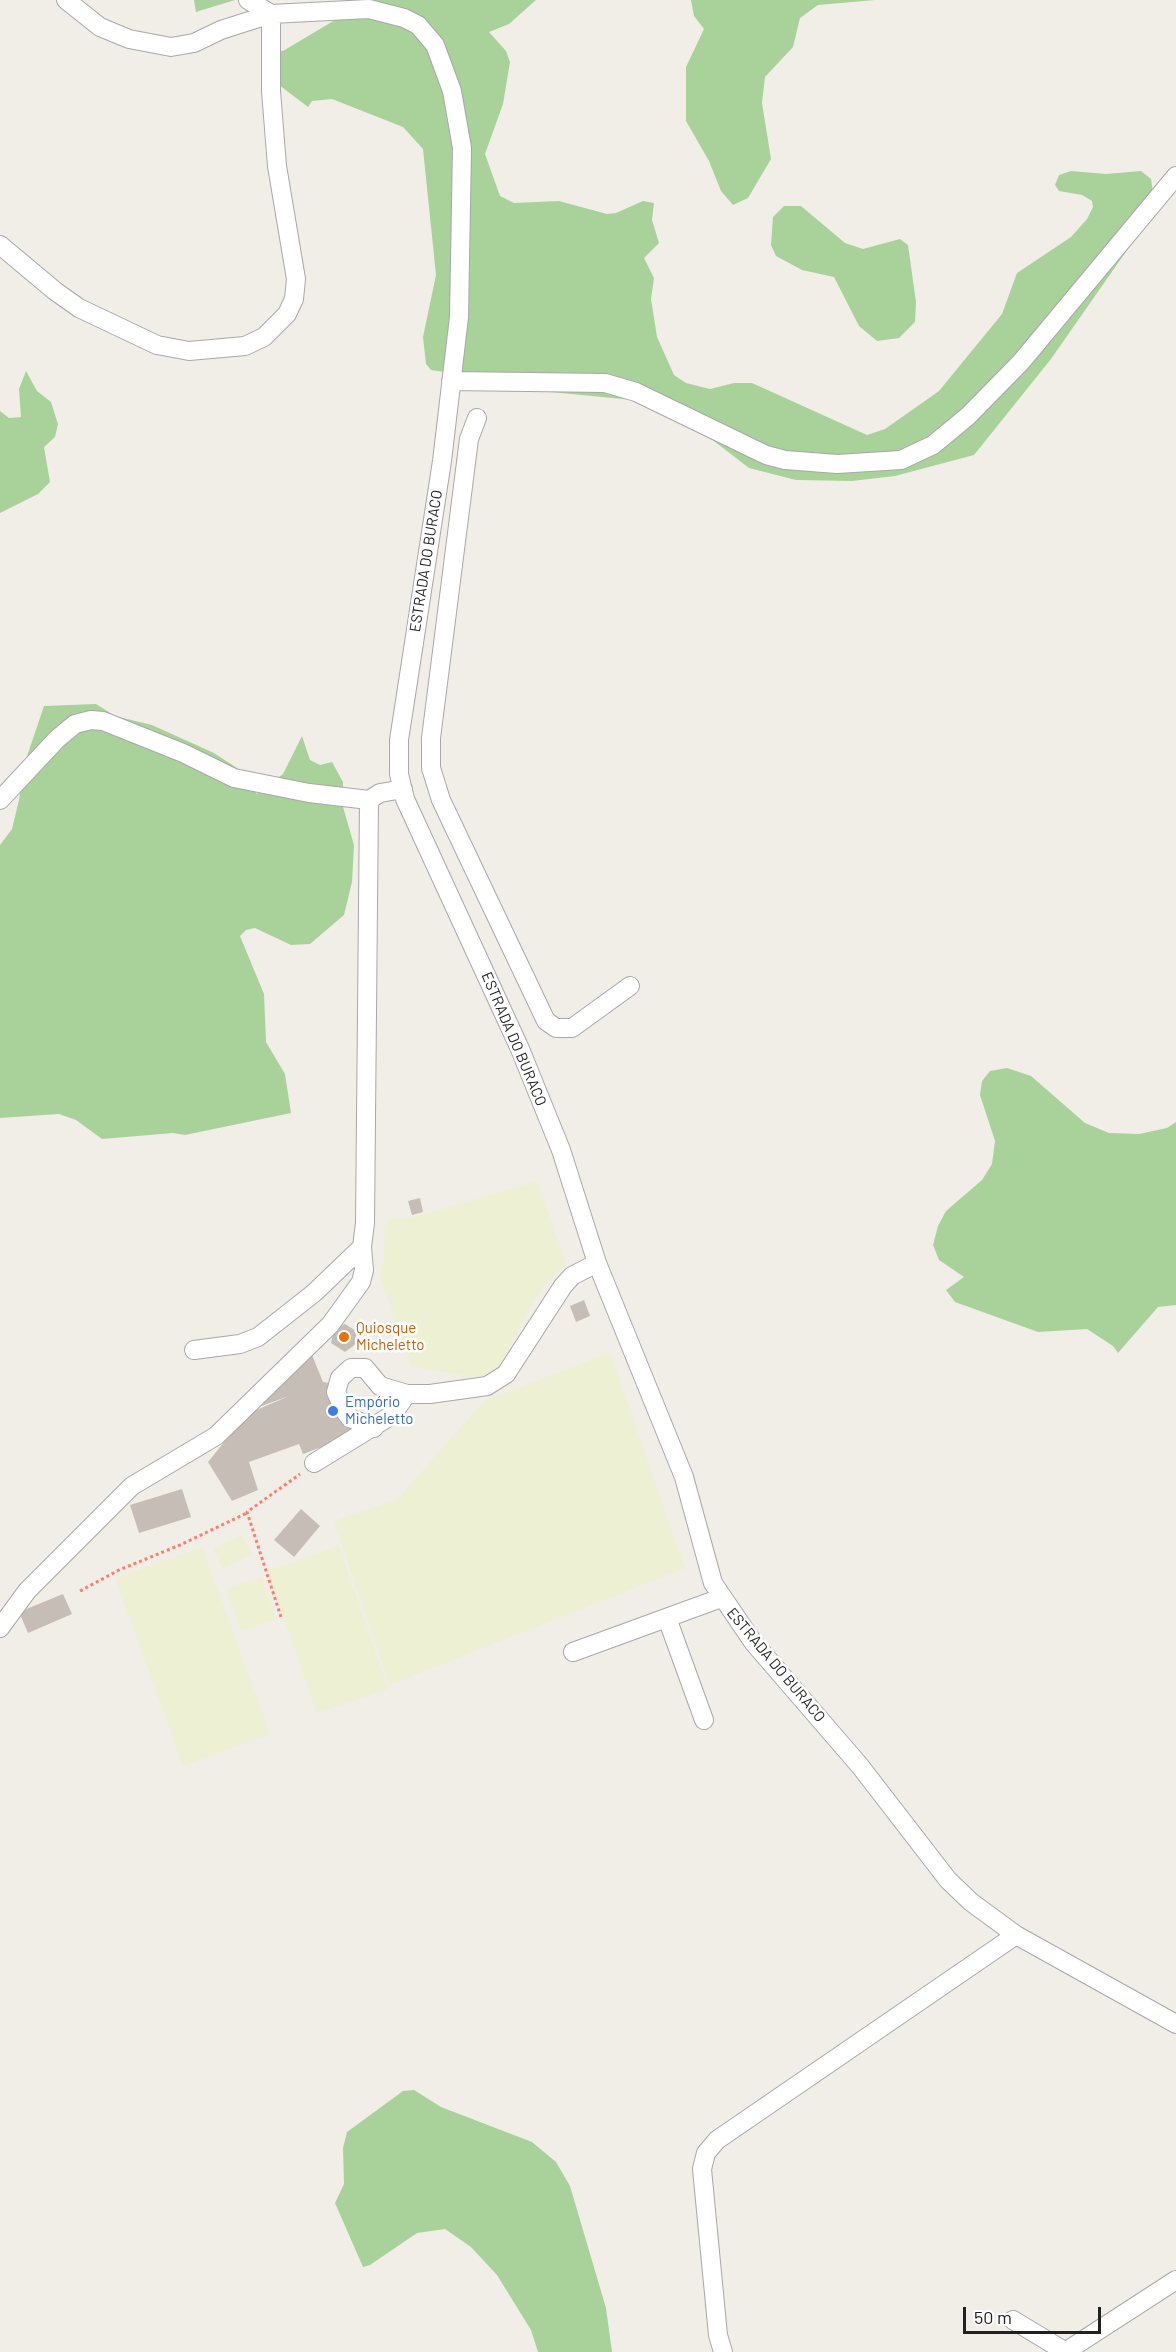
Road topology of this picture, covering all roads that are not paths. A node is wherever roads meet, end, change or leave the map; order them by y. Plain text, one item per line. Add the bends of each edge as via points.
1 (66, 0) edge
2 (248, 0) edge
3 (271, 14) junction
4 (1176, 176) edge
5 (0, 245) edge
6 (451, 381) junction
7 (477, 418) dead end
8 (413, 650) junction
9 (443, 654) junction
10 (403, 789) junction
11 (0, 800) edge
12 (369, 800) junction
13 (630, 987) dead end
14 (362, 1247) junction
15 (597, 1263) junction
16 (194, 1350) dead end
17 (407, 1394) junction
18 (374, 1428) junction
19 (314, 1463) road end
20 (721, 1598) junction
21 (667, 1618) junction
22 (0, 1628) edge
23 (573, 1652) dead end
24 (704, 1720) dead end
25 (1016, 1935) junction
26 (1176, 2024) edge
27 (1176, 2280) edge
28 (1013, 2320) dead end
29 (723, 2352) edge
30 (1065, 2352) edge

1 - 3 street, ESTRADA DO BURACO via 100,27 129,39 171,47 194,43
2 - 3 street
3 - 5 street via 271,91 277,166 296,279 294,299 287,314 264,337 245,346 189,351 157,345 79,308
3 - 6 street, ESTRADA DO BURACO via 329,9 388,12 418,25 435,45 452,91 462,148 459,317
4 - 6 street via 1013,370 933,445 901,460 837,464 785,460 766,455 636,392 605,383
6 - 8 street, ESTRADA DO BURACO
7 - 9 street via 470,439
8 - 9 street
8 - 10 street, ESTRADA DO BURACO via 399,740
9 - 13 street via 431,768 441,800 546,1021 556,1028 572,1028
10 - 12 street via 380,793
10 - 15 street, ESTRADA DO BURACO via 561,1150
11 - 12 street via 57,739 75,724 91,720 103,721 183,753 234,778
12 - 14 street
14 - 16 street via 314,1293 258,1337 240,1344
14 - 22 street via 361,1282 330,1325 216,1436 132,1486 27,1591
15 - 17 street via 572,1276 563,1286 506,1374 487,1386
15 - 20 street, ESTRADA DO BURACO via 684,1477 713,1583
17 - 18 street via 392,1415
17 - 18 street via 381,1386 365,1368 351,1368 340,1378 336,1392 344,1410 350,1418
18 - 19 street
20 - 21 street
20 - 25 street, ESTRADA DO BURACO via 948,1880
21 - 23 street
21 - 24 street
25 - 26 street, ESTRADA DO BURACO
25 - 29 street via 717,2139 706,2153 702,2169 718,2335
27 - 30 street
28 - 30 street

